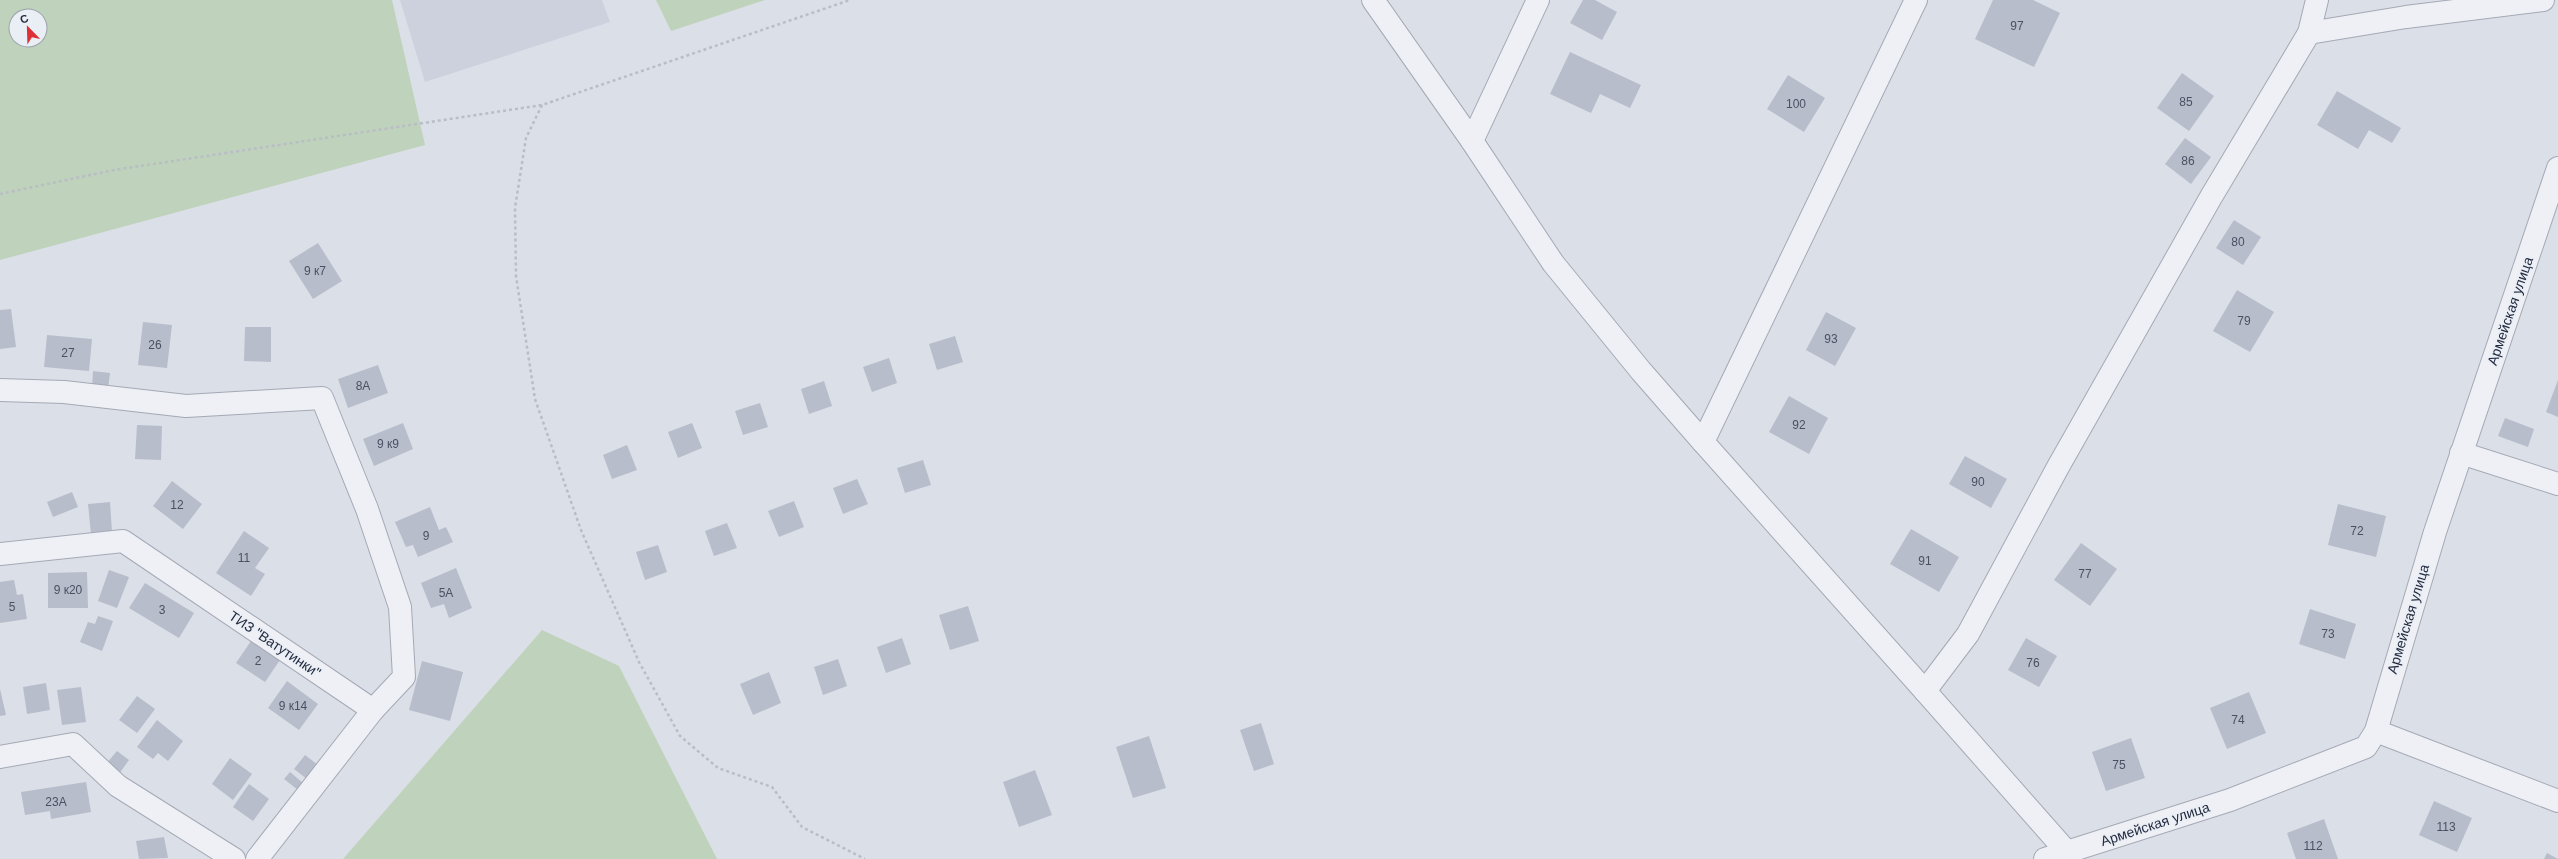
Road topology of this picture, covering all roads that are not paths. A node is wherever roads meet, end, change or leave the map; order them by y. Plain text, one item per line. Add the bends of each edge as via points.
1 (1373, 0) edge
2 (1538, 0) edge
3 (1916, 0) edge
4 (2317, 0) edge
5 (2543, 0) edge
6 (2309, 33) junction
7 (1472, 141) junction
8 (2558, 168) edge
9 (0, 390) edge
10 (1703, 442) junction
11 (2461, 454) junction
12 (2558, 484) edge
13 (0, 554) edge
14 (1925, 691) junction
15 (373, 710) junction
16 (2376, 731) junction
17 (0, 757) edge
18 (2558, 801) edge
19 (2100, 851) edge
20 (2067, 852) junction
21 (234, 859) edge
22 (257, 859) edge
23 (2045, 859) edge

1 - 7 street
2 - 7 street
3 - 10 street
4 - 6 street
5 - 6 street via 2406,17
6 - 14 street via 2211,197 2058,467 1968,634
7 - 10 street via 1553,263
8 - 11 street, Армейская улица
9 - 15 street via 64,392 186,406 322,398 367,509 400,607 404,677
10 - 14 street
11 - 12 street
11 - 16 street, Армейская улица via 2430,547
13 - 15 street, ТИЗ "Ватутинки" via 123,541
14 - 20 street
15 - 22 street
16 - 18 street
16 - 19 street, Армейская улица via 2366,747
17 - 21 street via 73,744 118,786
19 - 20 street, Армейская улица
20 - 23 street, Армейская улица

